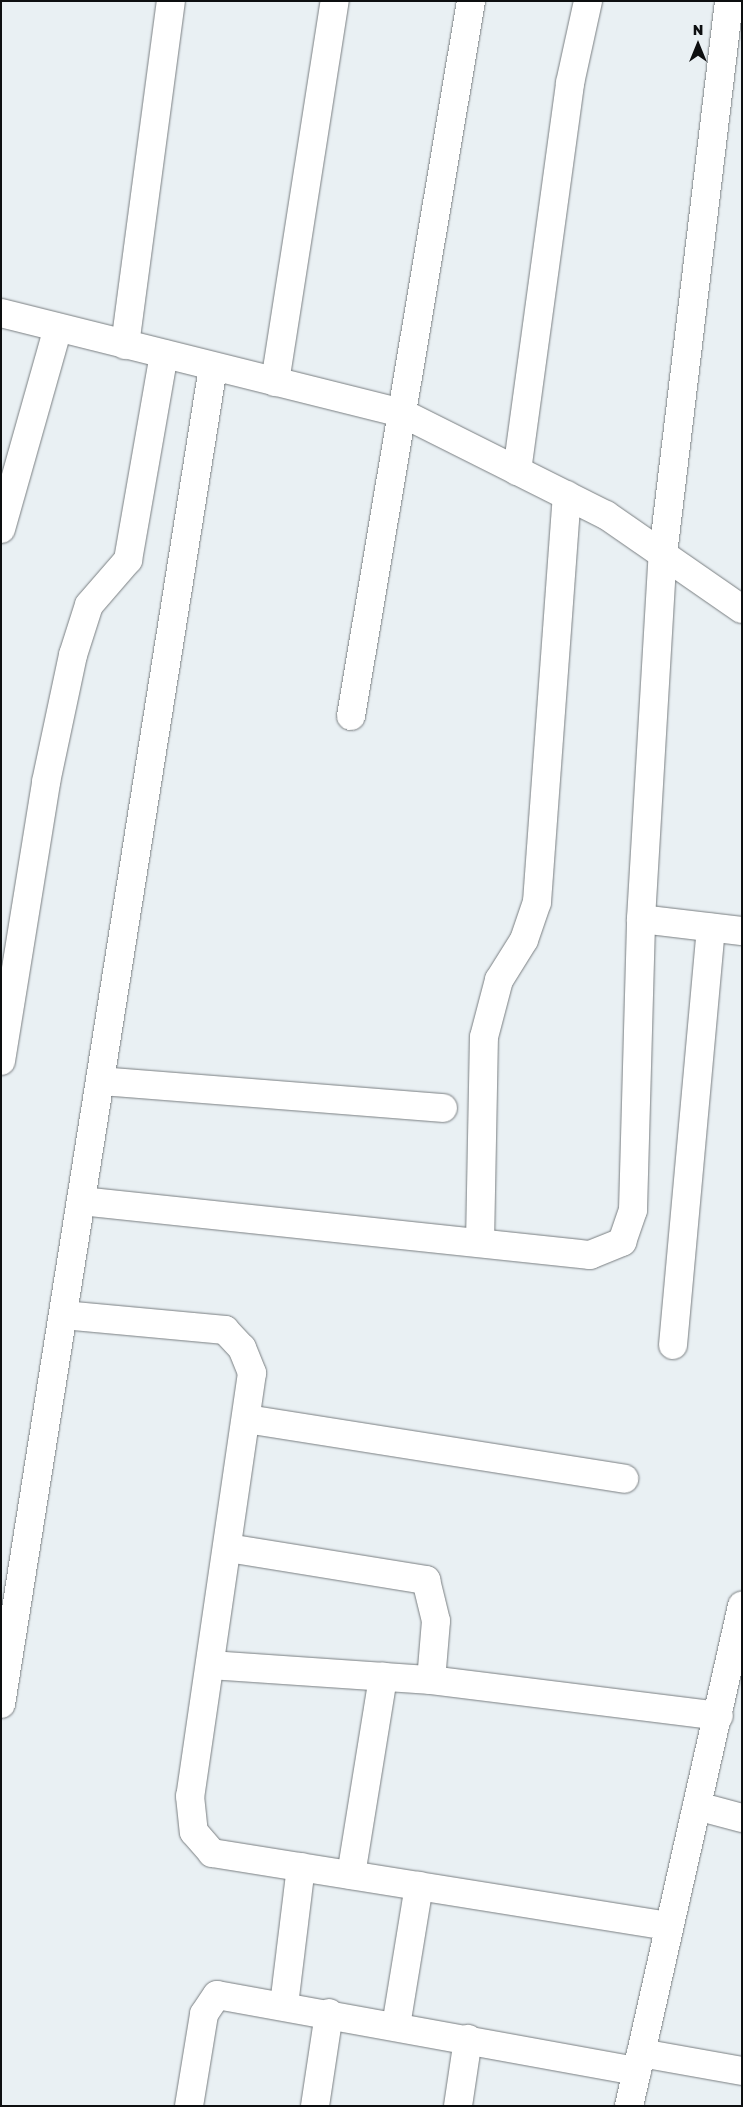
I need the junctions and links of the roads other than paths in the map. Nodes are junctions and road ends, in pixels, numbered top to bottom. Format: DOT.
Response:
graph roads {
  1 [pos="172,1"];
  2 [pos="335,1"];
  3 [pos="471,1"];
  4 [pos="588,1"];
  5 [pos="729,1"];
  6 [pos="1,313"];
  7 [pos="58,328"];
  8 [pos="125,345"];
  9 [pos="164,354"];
  10 [pos="213,367"];
  11 [pos="274,382"];
  12 [pos="402,413"];
  13 [pos="517,470"];
  14 [pos="567,496"];
  15 [pos="1,528"];
  16 [pos="663,554"];
  17 [pos="742,609"];
  18 [pos="351,716"];
  19 [pos="641,919"];
  20 [pos="711,928"];
  21 [pos="742,931"];
  22 [pos="1,1061"];
  23 [pos="100,1080"];
  24 [pos="443,1108"];
  25 [pos="81,1201"];
  26 [pos="480,1243"];
  27 [pos="63,1315"];
  28 [pos="673,1346"];
  29 [pos="247,1419"];
  30 [pos="624,1479"];
  31 [pos="228,1548"];
  32 [pos="741,1610"];
  33 [pos="210,1664"];
  34 [pos="383,1677"];
  35 [pos="431,1680"];
  36 [pos="1,1704"];
  37 [pos="719,1716"];
  38 [pos="697,1806"];
  39 [pos="742,1818"];
  40 [pos="301,1867"];
  41 [pos="350,1875"];
  42 [pos="419,1886"];
  43 [pos="670,1926"];
  44 [pos="284,2005"];
  45 [pos="329,2013"];
  46 [pos="396,2026"];
  47 [pos="468,2039"];
  48 [pos="639,2062"];
  49 [pos="742,2071"];
  50 [pos="189,2106"];
  51 [pos="315,2106"];
  52 [pos="458,2106"];
  53 [pos="629,2106"];
  1 -- 8 [label="street"];
  2 -- 11 [label="street"];
  3 -- 12 [label="street"];
  4 -- 13 [label="street"];
  5 -- 16 [label="street"];
  6 -- 7 [label="street"];
  7 -- 8 [label="street"];
  7 -- 15 [label="street"];
  8 -- 9 [label="street"];
  9 -- 10 [label="street"];
  9 -- 22 [label="street"];
  10 -- 11 [label="street"];
  10 -- 23 [label="street"];
  11 -- 12 [label="street"];
  12 -- 13 [label="street"];
  12 -- 18 [label="street"];
  13 -- 14 [label="street"];
  14 -- 16 [label="street"];
  14 -- 26 [label="street"];
  16 -- 17 [label="street"];
  16 -- 19 [label="street"];
  19 -- 20 [label="street"];
  19 -- 26 [label="street"];
  20 -- 21 [label="street"];
  20 -- 28 [label="street"];
  23 -- 24 [label="street"];
  23 -- 25 [label="street"];
  25 -- 26 [label="street"];
  25 -- 27 [label="street"];
  27 -- 29 [label="street"];
  27 -- 36 [label="street"];
  29 -- 30 [label="street"];
  29 -- 31 [label="street"];
  31 -- 33 [label="street"];
  31 -- 35 [label="street"];
  32 -- 37 [label="street"];
  33 -- 34 [label="street"];
  33 -- 40 [label="street"];
  34 -- 35 [label="street"];
  34 -- 41 [label="street"];
  35 -- 37 [label="street"];
  37 -- 38 [label="street"];
  38 -- 39 [label="street"];
  38 -- 43 [label="street"];
  40 -- 41 [label="street"];
  40 -- 44 [label="street"];
  41 -- 42 [label="street"];
  42 -- 43 [label="street"];
  42 -- 46 [label="street"];
  43 -- 48 [label="street"];
  44 -- 45 [label="street"];
  44 -- 50 [label="street"];
  45 -- 46 [label="street"];
  45 -- 51 [label="street"];
  46 -- 47 [label="street"];
  47 -- 48 [label="street"];
  47 -- 52 [label="street"];
  48 -- 49 [label="street"];
  48 -- 53 [label="street"];
}
